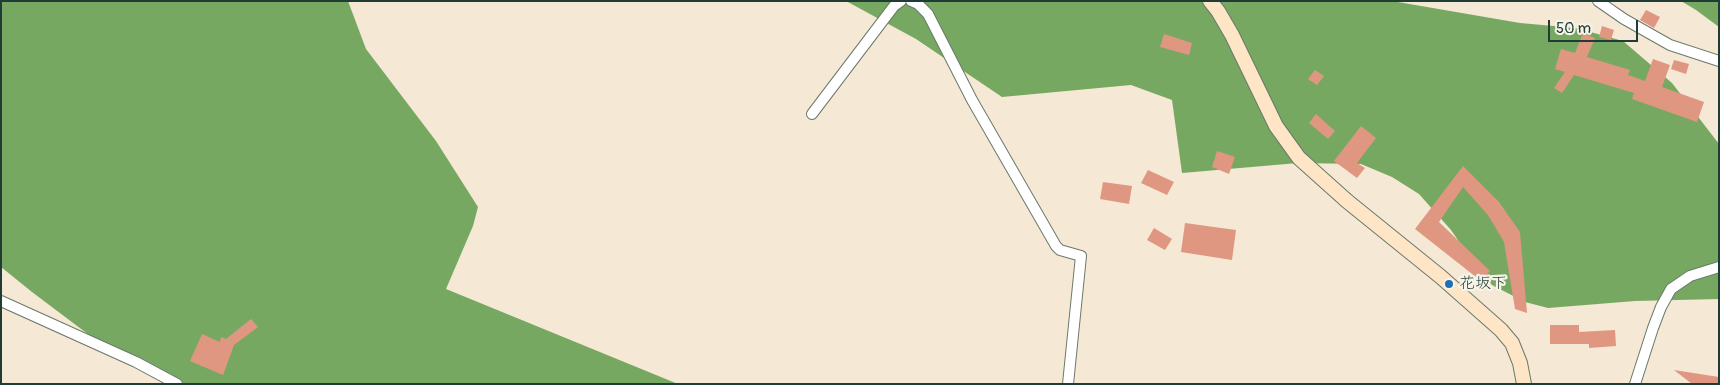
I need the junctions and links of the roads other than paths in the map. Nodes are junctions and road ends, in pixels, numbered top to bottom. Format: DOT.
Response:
graph roads {
  1 [pos="901,1"];
  2 [pos="912,1"];
  3 [pos="1210,1"];
  4 [pos="1598,1"];
  5 [pos="1719,61"];
  6 [pos="812,114"];
  7 [pos="1719,267"];
  8 [pos="1,301"];
  9 [pos="177,384"];
  10 [pos="1068,384"];
  11 [pos="1524,384"];
  12 [pos="1635,384"];
  1 -- 6 [label="street"];
  2 -- 10 [label="street"];
  3 -- 11 [label="street"];
  4 -- 5 [label="street"];
  7 -- 12 [label="street"];
  8 -- 9 [label="street"];
}
